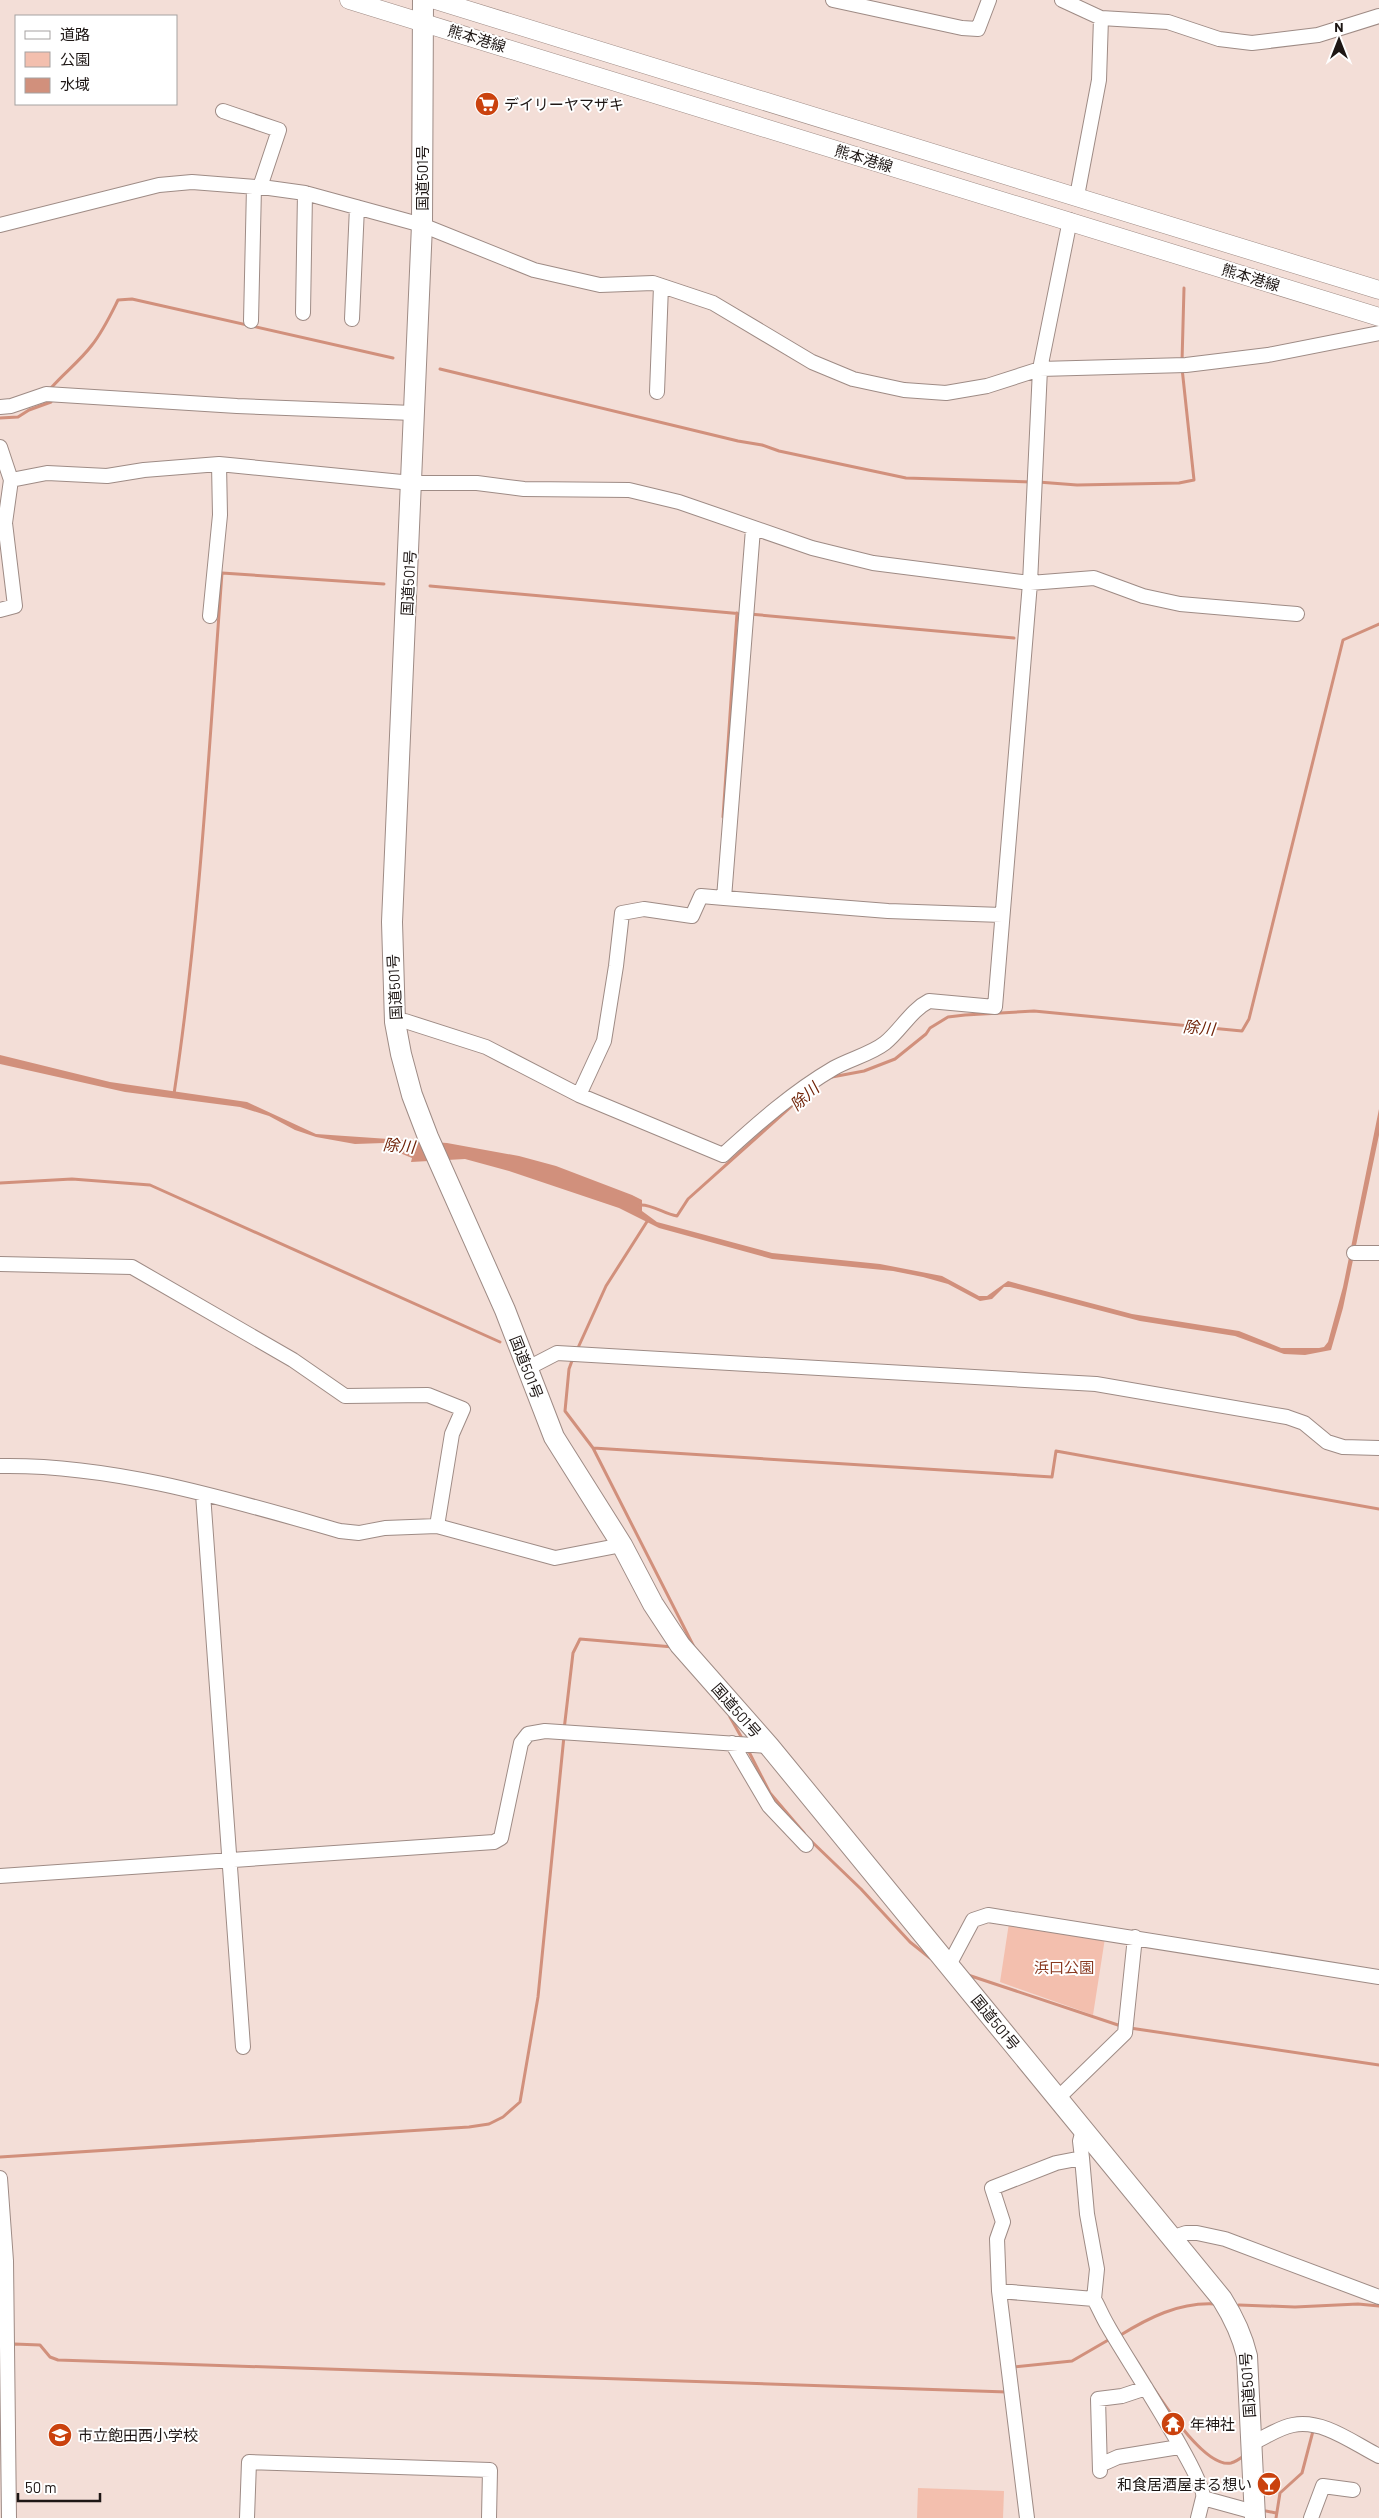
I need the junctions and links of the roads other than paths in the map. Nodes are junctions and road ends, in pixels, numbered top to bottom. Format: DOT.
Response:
graph roads {
  1 [pos="348,0"];
  2 [pos="423,0"];
  3 [pos="435,0"];
  4 [pos="834,0"];
  5 [pos="989,0"];
  6 [pos="1062,0"];
  7 [pos="1379,16"];
  8 [pos="1101,18"];
  9 [pos="422,22"];
  10 [pos="223,111"];
  11 [pos="257,187"];
  12 [pos="306,193"];
  13 [pos="1077,196"];
  14 [pos="357,206"];
  15 [pos="1070,220"];
  16 [pos="0,225"];
  17 [pos="422,225"];
  18 [pos="661,286"];
  19 [pos="1379,290"];
  20 [pos="303,313"];
  21 [pos="1379,317"];
  22 [pos="352,319"];
  23 [pos="252,321"];
  24 [pos="1379,333"];
  25 [pos="1040,369"];
  26 [pos="657,392"];
  27 [pos="0,407"];
  28 [pos="413,413"];
  29 [pos="0,447"];
  30 [pos="219,464"];
  31 [pos="11,480"];
  32 [pos="412,483"];
  33 [pos="753,529"];
  34 [pos="1030,583"];
  35 [pos="0,610"];
  36 [pos="1297,614"];
  37 [pos="210,616"];
  38 [pos="724,898"];
  39 [pos="1002,915"];
  40 [pos="395,1022"];
  41 [pos="579,1095"];
  42 [pos="1354,1253"];
  43 [pos="1379,1253"];
  44 [pos="0,1264"];
  45 [pos="528,1368"];
  46 [pos="1379,1448"];
  47 [pos="0,1466"];
  48 [pos="203,1494"];
  49 [pos="437,1526"];
  50 [pos="622,1546"];
  51 [pos="732,1743"];
  52 [pos="769,1746"];
  53 [pos="806,1845"];
  54 [pos="230,1861"];
  55 [pos="0,1876"];
  56 [pos="1135,1937"];
  57 [pos="949,1965"];
  58 [pos="1379,1978"];
  59 [pos="243,2047"];
  60 [pos="1058,2098"];
  61 [pos="1083,2130"];
  62 [pos="1082,2158"];
  63 [pos="0,2178"];
  64 [pos="1171,2238"];
  65 [pos="999,2292"];
  66 [pos="1379,2297"];
  67 [pos="1094,2299"];
  68 [pos="1146,2388"];
  69 [pos="1250,2444"];
  70 [pos="1179,2446"];
  71 [pos="1379,2456"];
  72 [pos="1353,2490"];
  73 [pos="1203,2498"];
  74 [pos="1255,2515"];
  75 [pos="8,2518"];
  76 [pos="247,2518"];
  77 [pos="489,2518"];
  78 [pos="1027,2518"];
  79 [pos="1198,2518"];
  80 [pos="1311,2518"];
  1 -- 9 [label="main road, 熊本港線"];
  2 -- 9 [label="highway, 国道501号"];
  3 -- 13 [label="main road, 熊本港線"];
  4 -- 5 [label="street"];
  6 -- 8 [label="street"];
  7 -- 8 [label="street"];
  8 -- 13 [label="street"];
  9 -- 15 [label="main road, 熊本港線"];
  9 -- 17 [label="highway, 国道501号"];
  10 -- 11 [label="street"];
  11 -- 12 [label="street"];
  11 -- 16 [label="street"];
  11 -- 23 [label="street"];
  12 -- 14 [label="street"];
  12 -- 20 [label="street"];
  13 -- 19 [label="main road, 熊本港線"];
  14 -- 17 [label="street"];
  14 -- 22 [label="street"];
  15 -- 21 [label="main road, 熊本港線"];
  15 -- 25 [label="street"];
  17 -- 18 [label="street"];
  17 -- 28 [label="highway, 国道501号"];
  18 -- 25 [label="street"];
  18 -- 26 [label="street"];
  24 -- 25 [label="street"];
  25 -- 34 [label="street"];
  27 -- 28 [label="street"];
  28 -- 32 [label="highway, 国道501号"];
  29 -- 31 [label="street"];
  30 -- 31 [label="street"];
  30 -- 32 [label="street"];
  30 -- 37 [label="street"];
  31 -- 35 [label="street"];
  32 -- 33 [label="street"];
  32 -- 40 [label="highway, 国道501号"];
  33 -- 34 [label="street"];
  33 -- 38 [label="street"];
  34 -- 36 [label="street"];
  34 -- 39 [label="street"];
  38 -- 39 [label="street"];
  38 -- 41 [label="street"];
  39 -- 41 [label="street"];
  40 -- 41 [label="street"];
  40 -- 45 [label="highway, 国道501号"];
  42 -- 43 [label="street"];
  44 -- 49 [label="street"];
  45 -- 46 [label="street"];
  45 -- 50 [label="highway, 国道501号"];
  47 -- 48 [label="street"];
  48 -- 49 [label="street"];
  48 -- 54 [label="street"];
  49 -- 50 [label="street"];
  50 -- 52 [label="highway, 国道501号"];
  51 -- 52 [label="street"];
  51 -- 53 [label="street"];
  51 -- 54 [label="street"];
  52 -- 57 [label="highway, 国道501号"];
  54 -- 55 [label="street"];
  54 -- 59 [label="street"];
  56 -- 57 [label="street"];
  56 -- 58 [label="street"];
  56 -- 60 [label="street"];
  57 -- 60 [label="highway, 国道501号"];
  60 -- 61 [label="highway, 国道501号"];
  61 -- 62 [label="street"];
  61 -- 64 [label="highway, 国道501号"];
  62 -- 65 [label="street"];
  62 -- 67 [label="street"];
  63 -- 75 [label="street"];
  64 -- 66 [label="street"];
  64 -- 69 [label="highway, 国道501号"];
  65 -- 67 [label="street"];
  65 -- 78 [label="street"];
  67 -- 68 [label="street"];
  68 -- 70 [label="street"];
  68 -- 70 [label="street"];
  69 -- 71 [label="street"];
  69 -- 74 [label="highway, 国道501号"];
  70 -- 73 [label="street"];
  72 -- 80 [label="street"];
  73 -- 74 [label="street"];
  73 -- 79 [label="street"];
  76 -- 77 [label="street"];
}
